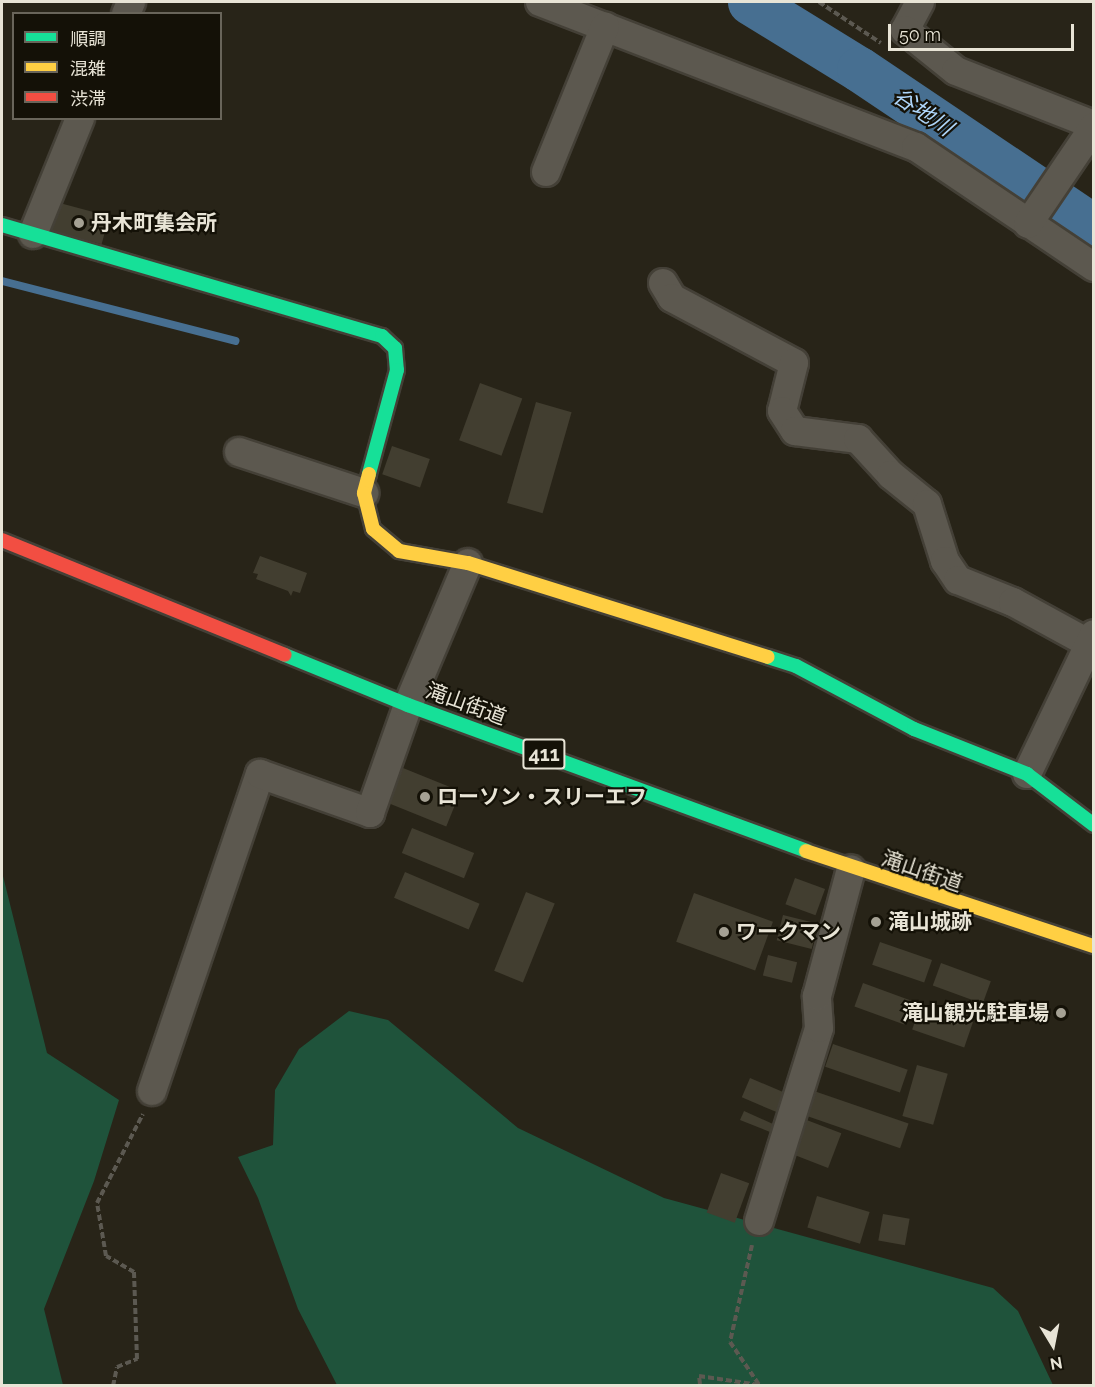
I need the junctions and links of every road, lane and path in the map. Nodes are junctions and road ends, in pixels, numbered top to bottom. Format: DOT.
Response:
graph roads {
  1 [pos="540,2"];
  2 [pos="920,2"];
  3 [pos="605,27"];
  4 [pos="79,120"];
  5 [pos="1094,126"];
  6 [pos="546,172"];
  7 [pos="1031,219"];
  8 [pos="2,225"];
  9 [pos="33,234"];
  10 [pos="1094,267"];
  11 [pos="663,283"];
  12 [pos="239,452"];
  13 [pos="364,494"];
  14 [pos="2,540"];
  15 [pos="468,563"];
  16 [pos="1091,638"];
  17 [pos="408,705"];
  18 [pos="1027,774"];
  19 [pos="1094,825"];
  20 [pos="851,869"];
  21 [pos="1094,946"];
  22 [pos="152,1091"];
  23 [pos="759,1221"];
  24 [pos="700,1384"];
  25 [pos="760,1385"];
  26 [pos="113,1386"];
  1 -- 3 [label="street"];
  2 -- 5 [label="street"];
  3 -- 6 [label="street"];
  3 -- 7 [label="street"];
  4 -- 9 [label="street"];
  5 -- 7 [label="street"];
  7 -- 10 [label="street"];
  8 -- 9 [label="main road"];
  9 -- 13 [label="main road"];
  11 -- 16 [label="street"];
  12 -- 13 [label="street"];
  13 -- 15 [label="main road"];
  14 -- 17 [label="main road, 滝山街道 / 411"];
  15 -- 17 [label="street"];
  15 -- 18 [label="main road"];
  16 -- 18 [label="street"];
  17 -- 20 [label="main road, 滝山街道 / 411"];
  17 -- 22 [label="street"];
  18 -- 19 [label="main road"];
  20 -- 21 [label="main road, 滝山街道 / 411"];
  20 -- 23 [label="street"];
  22 -- 26 [label="path"];
  23 -- 25 [label="path"];
  24 -- 25 [label="path"];
}
